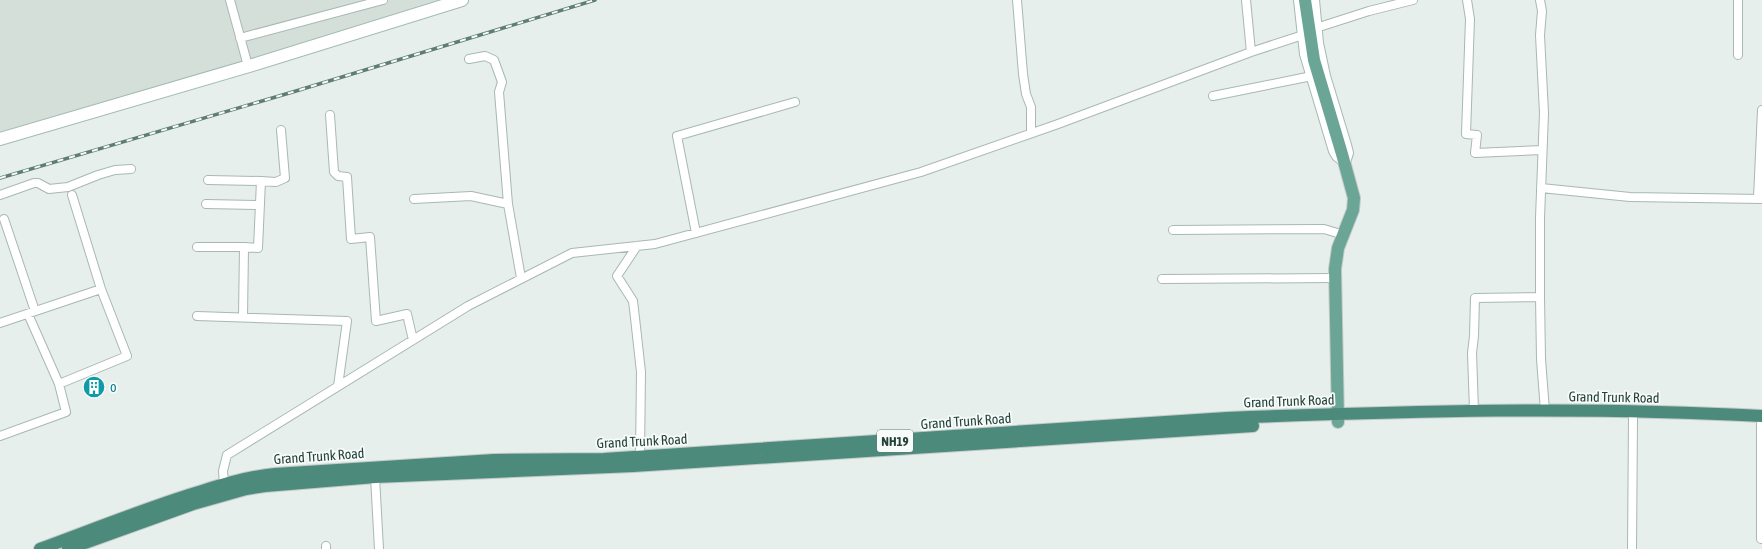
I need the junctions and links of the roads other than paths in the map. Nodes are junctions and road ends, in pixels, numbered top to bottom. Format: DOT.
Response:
graph roads {
  1 [pos="230,0"];
  2 [pos="383,0"];
  3 [pos="462,0"];
  4 [pos="1017,0"];
  5 [pos="1246,0"];
  6 [pos="1413,0"];
  7 [pos="1467,0"];
  8 [pos="1540,0"];
  9 [pos="1738,0"];
  10 [pos="1306,2"];
  11 [pos="1316,28"];
  12 [pos="1303,35"];
  13 [pos="240,38"];
  14 [pos="1251,52"];
  15 [pos="1738,55"];
  16 [pos="469,59"];
  17 [pos="248,66"];
  18 [pos="1312,76"];
  19 [pos="1213,96"];
  20 [pos="795,102"];
  21 [pos="1762,110"];
  22 [pos="330,115"];
  23 [pos="281,130"];
  24 [pos="1031,133"];
  25 [pos="0,139"];
  26 [pos="1542,150"];
  27 [pos="1345,162"];
  28 [pos="131,168"];
  29 [pos="208,180"];
  30 [pos="261,181"];
  31 [pos="1541,188"];
  32 [pos="0,195"];
  33 [pos="72,195"];
  34 [pos="1760,198"];
  35 [pos="414,199"];
  36 [pos="206,204"];
  37 [pos="508,204"];
  38 [pos="259,205"];
  39 [pos="4,219"];
  40 [pos="1173,230"];
  41 [pos="696,232"];
  42 [pos="1344,235"];
  43 [pos="636,246"];
  44 [pos="196,247"];
  45 [pos="244,247"];
  46 [pos="521,278"];
  47 [pos="1335,278"];
  48 [pos="1162,279"];
  49 [pos="101,289"];
  50 [pos="1540,297"];
  51 [pos="32,313"];
  52 [pos="197,316"];
  53 [pos="243,316"];
  54 [pos="0,323"];
  55 [pos="413,340"];
  56 [pos="59,384"];
  57 [pos="338,386"];
  58 [pos="1474,410"];
  59 [pos="1544,410"];
  60 [pos="1338,418"];
  61 [pos="1633,418"];
  62 [pos="1762,421"];
  63 [pos="0,436"];
  64 [pos="640,456"];
  65 [pos="375,477"];
  66 [pos="224,484"];
  67 [pos="1761,539"];
  68 [pos="40,549"];
  69 [pos="68,549"];
  70 [pos="379,549"];
  71 [pos="1632,549"];
  1 -- 13 [label="street"];
  2 -- 13 [label="street"];
  3 -- 17 [label="main road"];
  4 -- 24 [label="street"];
  5 -- 14 [label="street"];
  6 -- 11 [label="street"];
  7 -- 26 [label="street"];
  8 -- 26 [label="street"];
  9 -- 15 [label="street"];
  10 -- 11 [label="street"];
  10 -- 12 [label="street"];
  10 -- 27 [label="main road"];
  11 -- 27 [label="street"];
  12 -- 14 [label="street"];
  12 -- 18 [label="street"];
  13 -- 17 [label="street"];
  14 -- 24 [label="street"];
  16 -- 37 [label="street"];
  17 -- 25 [label="main road"];
  18 -- 19 [label="street"];
  18 -- 27 [label="street"];
  20 -- 41 [label="street"];
  21 -- 34 [label="street"];
  22 -- 55 [label="street"];
  23 -- 30 [label="street"];
  24 -- 41 [label="street"];
  26 -- 31 [label="street"];
  27 -- 42 [label="main road"];
  28 -- 32 [label="street"];
  29 -- 30 [label="street"];
  30 -- 38 [label="street"];
  31 -- 34 [label="street"];
  31 -- 50 [label="street"];
  33 -- 49 [label="street"];
  35 -- 37 [label="street"];
  36 -- 38 [label="street"];
  37 -- 46 [label="street"];
  38 -- 45 [label="street"];
  39 -- 51 [label="street"];
  40 -- 42 [label="street"];
  41 -- 43 [label="street"];
  42 -- 47 [label="main road"];
  43 -- 46 [label="street"];
  43 -- 64 [label="street"];
  44 -- 45 [label="street"];
  45 -- 53 [label="street"];
  46 -- 55 [label="street"];
  47 -- 48 [label="street"];
  47 -- 60 [label="main road"];
  49 -- 51 [label="street"];
  49 -- 56 [label="street"];
  50 -- 58 [label="street"];
  50 -- 59 [label="street"];
  51 -- 54 [label="street"];
  51 -- 56 [label="street"];
  52 -- 53 [label="street"];
  53 -- 57 [label="street"];
  55 -- 57 [label="street"];
  56 -- 63 [label="street"];
  57 -- 66 [label="street"];
  58 -- 59 [label="highway, Grand Trunk Road / NH19"];
  58 -- 60 [label="highway, Grand Trunk Road / NH19"];
  59 -- 62 [label="highway, Grand Trunk Road / NH19"];
  60 -- 61 [label="highway, Grand Trunk Road / NH19"];
  60 -- 64 [label="highway, Grand Trunk Road / NH19"];
  60 -- 65 [label="highway, Grand Trunk Road / NH19"];
  61 -- 62 [label="highway, Grand Trunk Road / NH19"];
  61 -- 71 [label="street"];
  62 -- 67 [label="street"];
  64 -- 66 [label="highway, Grand Trunk Road / NH19"];
  65 -- 69 [label="highway, Grand Trunk Road / NH19"];
  65 -- 70 [label="street"];
  66 -- 68 [label="highway, Grand Trunk Road / NH19"];
}
